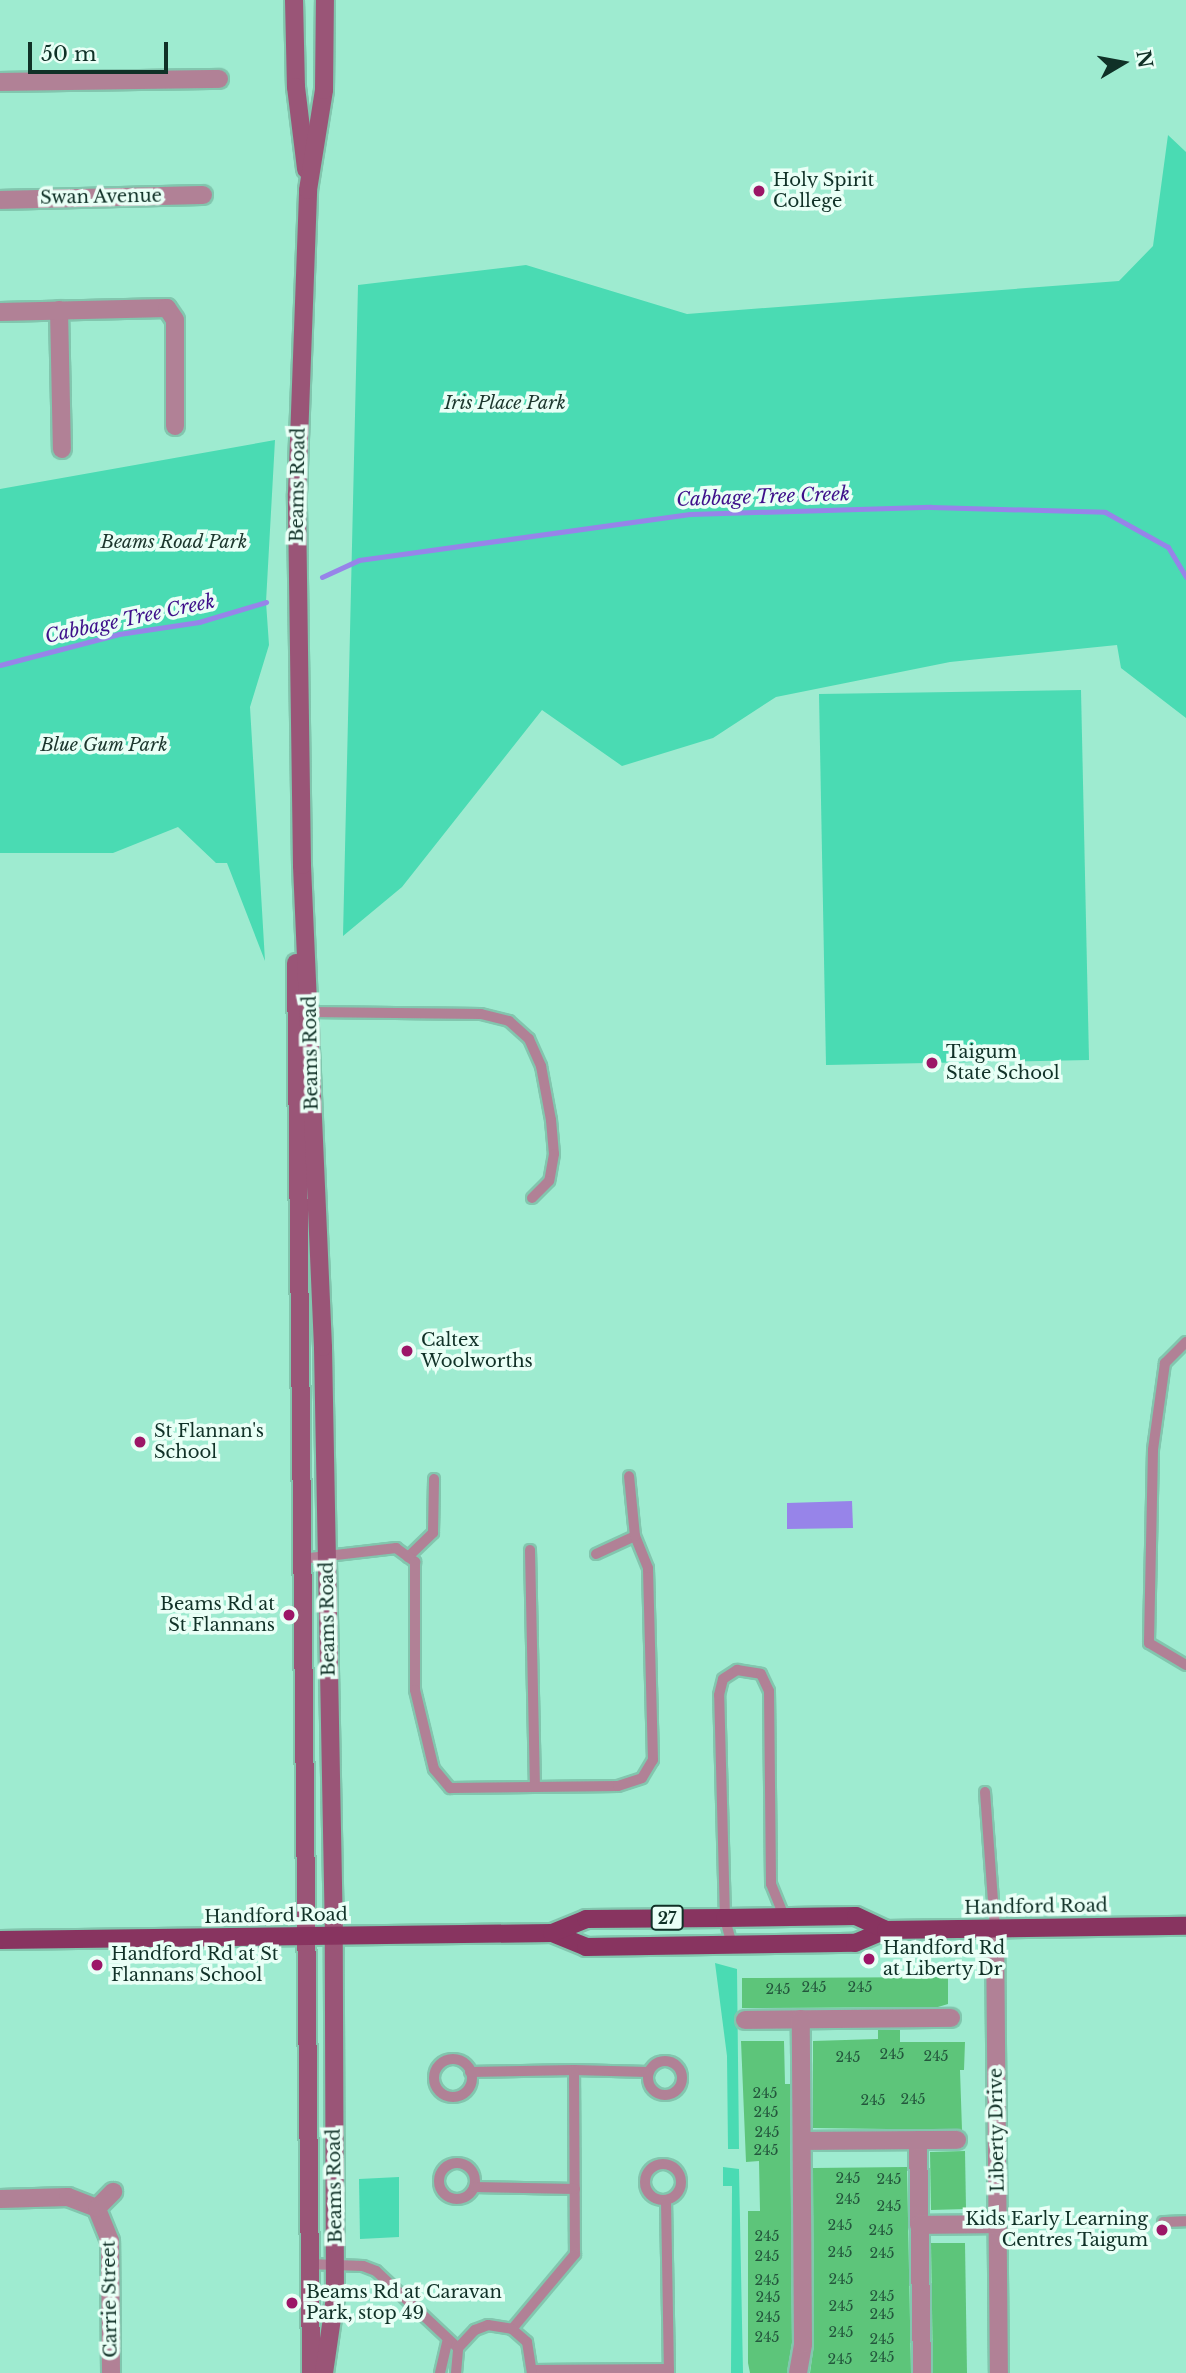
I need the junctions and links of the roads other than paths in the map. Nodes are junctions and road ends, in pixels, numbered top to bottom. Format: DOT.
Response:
graph roads {
  1 [pos="294,0"];
  2 [pos="325,0"];
  3 [pos="219,79"];
  4 [pos="0,82"];
  5 [pos="308,190"];
  6 [pos="203,195"];
  7 [pos="0,200"];
  8 [pos="59,310"];
  9 [pos="0,312"];
  10 [pos="175,426"];
  11 [pos="62,449"];
  12 [pos="302,865"];
  13 [pos="310,1012"];
  14 [pos="532,1198"];
  15 [pos="1186,1342"];
  16 [pos="629,1476"];
  17 [pos="434,1479"];
  18 [pos="635,1536"];
  19 [pos="530,1550"];
  20 [pos="596,1553"];
  21 [pos="328,1555"];
  22 [pos="408,1557"];
  23 [pos="301,1559"];
  24 [pos="1186,1665"];
  25 [pos="535,1787"];
  26 [pos="985,1792"];
  27 [pos="784,1917"];
  28 [pos="725,1918"];
  29 [pos="1186,1926"];
  30 [pos="995,1928"];
  31 [pos="886,1930"];
  32 [pos="552,1933"];
  33 [pos="305,1937"];
  34 [pos="334,1937"];
  35 [pos="0,1940"];
  36 [pos="732,1945"];
  37 [pos="951,2018"];
  38 [pos="801,2019"];
  39 [pos="746,2020"];
  40 [pos="574,2070"];
  41 [pos="648,2071"];
  42 [pos="470,2072"];
  43 [pos="918,2140"];
  44 [pos="957,2140"];
  45 [pos="803,2141"];
  46 [pos="474,2187"];
  47 [pos="575,2189"];
  48 [pos="113,2192"];
  49 [pos="0,2199"];
  50 [pos="666,2201"];
  51 [pos="97,2208"];
  52 [pos="1186,2221"];
  53 [pos="1163,2222"];
  54 [pos="998,2224"];
  55 [pos="919,2225"];
  56 [pos="308,2264"];
  57 [pos="335,2264"];
  58 [pos="512,2329"];
  59 [pos="447,2342"];
  60 [pos="458,2348"];
  61 [pos="669,2371"];
  62 [pos="533,2372"];
  63 [pos="111,2373"];
  64 [pos="312,2373"];
  65 [pos="324,2373"];
  66 [pos="440,2373"];
  67 [pos="456,2373"];
  68 [pos="798,2373"];
  69 [pos="922,2373"];
  70 [pos="999,2373"];
  1 -- 5 [label="main road, Beams Road"];
  2 -- 5 [label="main road, Beams Road"];
  3 -- 4 [label="street"];
  5 -- 12 [label="main road, Beams Road"];
  6 -- 7 [label="street, Swan Avenue"];
  8 -- 9 [label="street"];
  8 -- 10 [label="street"];
  8 -- 11 [label="street"];
  12 -- 13 [label="main road, Beams Road"];
  12 -- 23 [label="main road, Beams Road"];
  13 -- 14 [label="lane"];
  13 -- 21 [label="main road, Beams Road"];
  15 -- 24 [label="lane"];
  16 -- 18 [label="lane"];
  17 -- 22 [label="lane"];
  18 -- 20 [label="lane"];
  18 -- 25 [label="lane"];
  19 -- 25 [label="lane"];
  21 -- 22 [label="lane"];
  21 -- 23 [label="lane"];
  21 -- 34 [label="main road, Beams Road"];
  22 -- 25 [label="lane"];
  23 -- 33 [label="main road, Beams Road"];
  26 -- 30 [label="lane"];
  27 -- 28 [label="main road, Handford Road / 27"];
  27 -- 28 [label="lane"];
  27 -- 31 [label="main road, Handford Road / 27"];
  28 -- 32 [label="main road, Handford Road / 27"];
  28 -- 36 [label="lane"];
  29 -- 30 [label="main road, Handford Road / 27"];
  30 -- 31 [label="main road, Handford Road / 27"];
  30 -- 54 [label="street, Liberty Drive"];
  31 -- 36 [label="main road, Handford Road / 27"];
  32 -- 34 [label="main road, Handford Road / 27"];
  32 -- 36 [label="main road, Handford Road / 27"];
  33 -- 34 [label="main road, Handford Road / 27"];
  33 -- 35 [label="main road, Handford Road / 27"];
  33 -- 56 [label="main road, Beams Road"];
  34 -- 57 [label="main road, Beams Road"];
  37 -- 38 [label="street"];
  38 -- 39 [label="street"];
  38 -- 45 [label="street"];
  40 -- 41 [label="lane"];
  40 -- 42 [label="lane"];
  40 -- 47 [label="lane"];
  43 -- 44 [label="street"];
  43 -- 45 [label="street"];
  43 -- 55 [label="street"];
  45 -- 68 [label="street"];
  46 -- 47 [label="lane"];
  47 -- 58 [label="lane"];
  48 -- 51 [label="street"];
  49 -- 51 [label="street"];
  50 -- 61 [label="lane"];
  51 -- 63 [label="street, Carrie Street"];
  52 -- 53 [label="lane"];
  54 -- 55 [label="street"];
  54 -- 70 [label="street, Liberty Drive"];
  55 -- 69 [label="street"];
  56 -- 57 [label="lane"];
  56 -- 64 [label="main road, Beams Road"];
  57 -- 59 [label="lane"];
  57 -- 65 [label="main road, Beams Road"];
  58 -- 60 [label="lane"];
  58 -- 62 [label="lane"];
  59 -- 60 [label="lane"];
  59 -- 66 [label="lane"];
  60 -- 67 [label="lane"];
  61 -- 62 [label="lane"];
}
